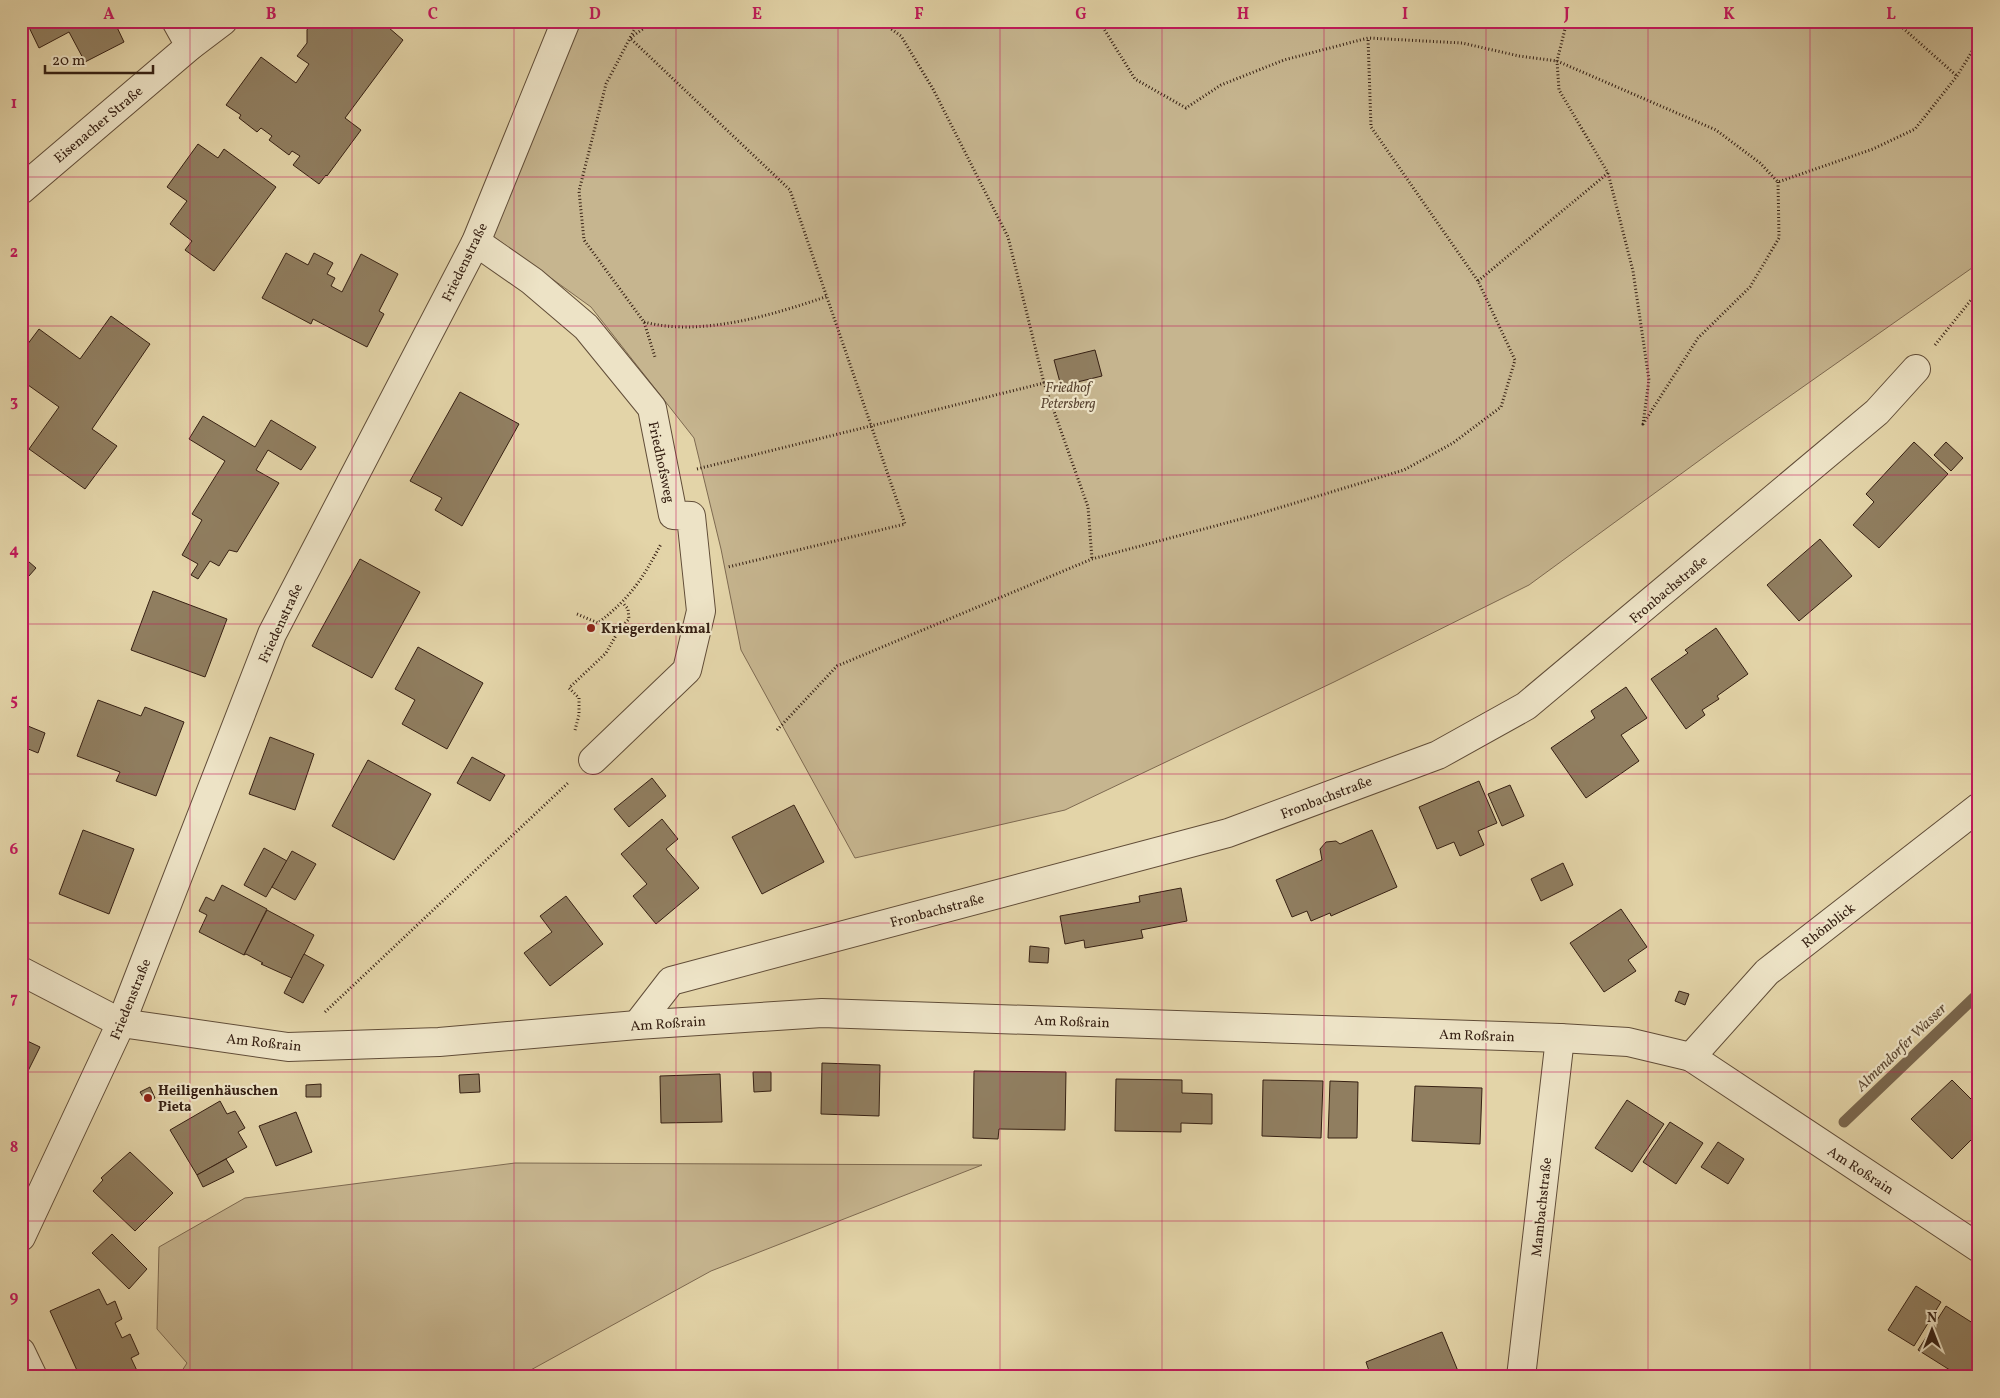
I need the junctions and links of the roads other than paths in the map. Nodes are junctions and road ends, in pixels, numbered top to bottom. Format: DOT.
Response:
graph roads {
  1 [pos="176,21"];
  2 [pos="223,21"];
  3 [pos="566,21"];
  4 [pos="190,46"];
  5 [pos="21,190"];
  6 [pos="476,242"];
  7 [pos="1916,369"];
  8 [pos="593,760"];
  9 [pos="1979,807"];
  10 [pos="21,971"];
  11 [pos="121,1023"];
  12 [pos="637,1025"];
  13 [pos="1560,1038"];
  14 [pos="1691,1057"];
  15 [pos="21,1237"];
  16 [pos="1975,1240"];
  17 [pos="21,1352"];
  18 [pos="33,1377"];
  19 [pos="1521,1377"];
  1 -- 4 [label="street"];
  2 -- 4 [label="street, Eisenacher Straße"];
  3 -- 6 [label="street, Friedenstraße"];
  4 -- 5 [label="street, Eisenacher Straße"];
  6 -- 8 [label="street, Friedhofsweg"];
  6 -- 11 [label="street, Friedenstraße"];
  7 -- 12 [label="street, Fronbachstraße"];
  9 -- 14 [label="street, Rhönblick"];
  10 -- 11 [label="street, Am Roßrain"];
  11 -- 12 [label="street, Am Roßrain"];
  11 -- 15 [label="street, Friedenstraße"];
  12 -- 13 [label="street, Am Roßrain"];
  13 -- 14 [label="street, Am Roßrain"];
  13 -- 19 [label="street, Mambachstraße"];
  14 -- 16 [label="street, Am Roßrain"];
  17 -- 18 [label="street"];
}
